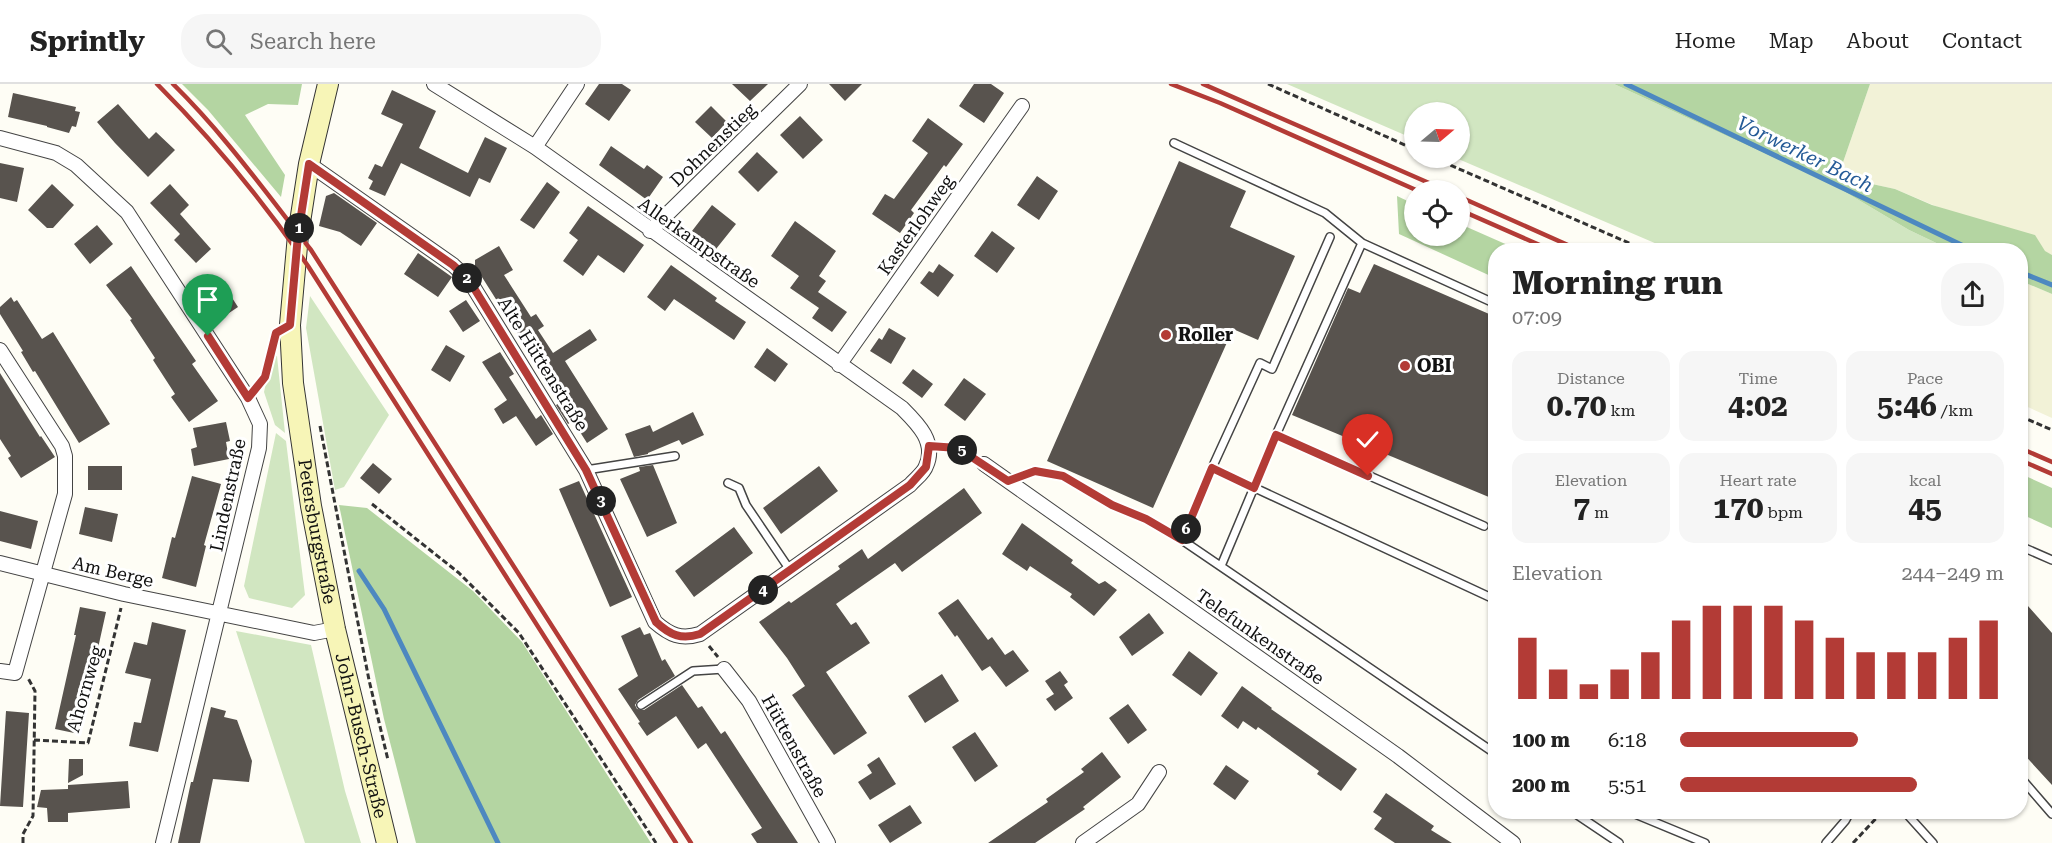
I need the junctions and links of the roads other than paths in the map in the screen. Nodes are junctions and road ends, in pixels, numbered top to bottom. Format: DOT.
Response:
graph roads {
  1 [pos="328,84"];
  2 [pos="434,84"];
  3 [pos="577,84"];
  4 [pos="800,84"];
  5 [pos="1022,106"];
  6 [pos="0,138"];
  7 [pos="1174,143"];
  8 [pos="534,147"];
  9 [pos="309,164"];
  10 [pos="650,231"];
  11 [pos="1330,237"];
  12 [pos="1362,243"];
  13 [pos="1488,300"];
  14 [pos="0,350"];
  15 [pos="839,365"];
  16 [pos="1276,435"];
  17 [pos="675,456"];
  18 [pos="984,464"];
  19 [pos="1212,468"];
  20 [pos="586,470"];
  21 [pos="728,483"];
  22 [pos="1254,488"];
  23 [pos="1484,526"];
  24 [pos="2028,550"];
  25 [pos="2052,560"];
  26 [pos="0,563"];
  27 [pos="1221,566"];
  28 [pos="790,570"];
  29 [pos="42,573"];
  30 [pos="1488,596"];
  31 [pos="219,614"];
  32 [pos="335,629"];
  33 [pos="724,669"];
  34 [pos="0,671"];
  35 [pos="641,705"];
  36 [pos="1488,749"];
  37 [pos="1159,772"];
  38 [pos="2028,786"];
  39 [pos="2052,814"];
  40 [pos="1583,819"];
  41 [pos="1647,819"];
  42 [pos="1846,819"];
  43 [pos="1911,819"];
  44 [pos="163,843"];
  45 [pos="387,843"];
  46 [pos="828,843"];
  47 [pos="1083,843"];
  48 [pos="1513,843"];
  49 [pos="1618,843"];
  50 [pos="1705,843"];
  51 [pos="1826,843"];
  52 [pos="1933,843"];
  1 -- 9 [label="main road, Petersburgstraße"];
  2 -- 8 [label="street, Allerkampstraße"];
  3 -- 8 [label="street"];
  4 -- 10 [label="street, Dohnenstieg"];
  5 -- 15 [label="street, Kasterlohweg"];
  6 -- 31 [label="street, Lindenstraße"];
  7 -- 12 [label="lane"];
  8 -- 10 [label="street, Allerkampstraße"];
  9 -- 20 [label="street, Alte Hüttenstraße"];
  9 -- 32 [label="main road, Petersburgstraße"];
  10 -- 15 [label="street, Allerkampstraße"];
  11 -- 19 [label="lane"];
  12 -- 13 [label="lane"];
  12 -- 16 [label="lane"];
  14 -- 29 [label="street"];
  15 -- 28 [label="street, Allerkampstraße"];
  16 -- 22 [label="lane"];
  16 -- 23 [label="lane"];
  17 -- 20 [label="lane"];
  18 -- 48 [label="street, Telefunkenstraße"];
  19 -- 22 [label="lane"];
  19 -- 27 [label="lane"];
  20 -- 28 [label="street, Alte Hüttenstraße"];
  21 -- 28 [label="lane"];
  22 -- 27 [label="lane"];
  22 -- 30 [label="lane"];
  24 -- 25 [label="lane"];
  26 -- 29 [label="street, Am Berge"];
  27 -- 36 [label="lane"];
  29 -- 31 [label="street, Am Berge"];
  29 -- 34 [label="street"];
  31 -- 32 [label="street, Petersburgstraße"];
  31 -- 44 [label="street"];
  32 -- 45 [label="main road, John-Busch-Straße"];
  33 -- 35 [label="lane"];
  33 -- 46 [label="street, Hüttenstraße"];
  37 -- 47 [label="street"];
  38 -- 39 [label="lane"];
  40 -- 49 [label="lane"];
  41 -- 50 [label="lane"];
  42 -- 51 [label="lane"];
  43 -- 52 [label="lane"];
}
